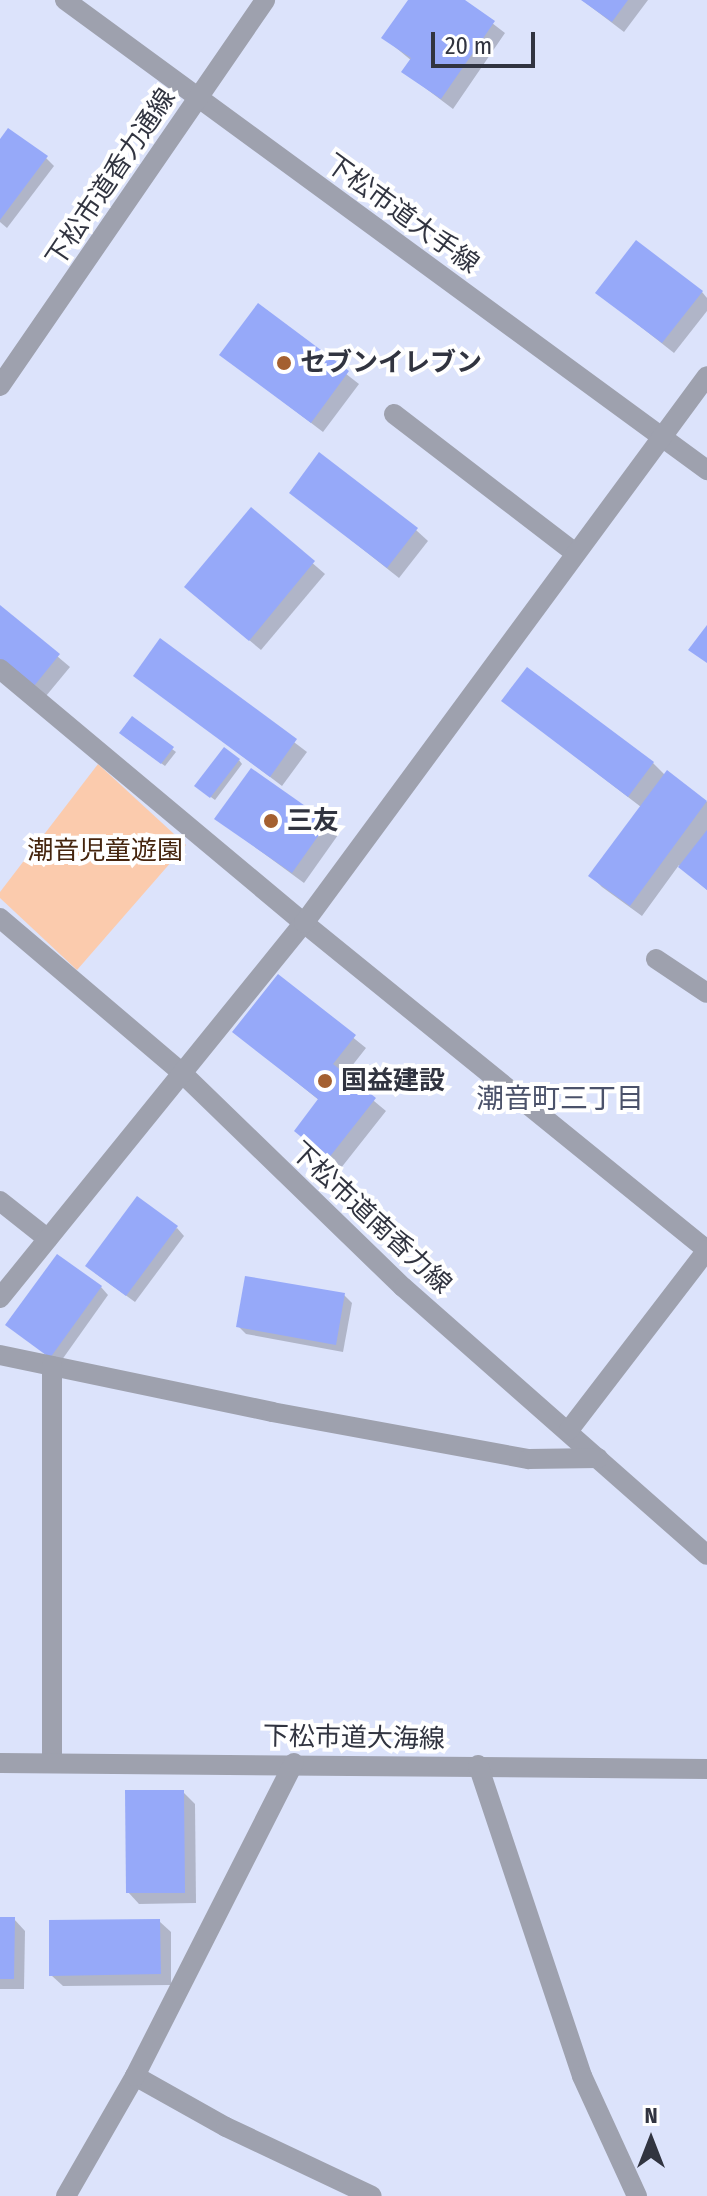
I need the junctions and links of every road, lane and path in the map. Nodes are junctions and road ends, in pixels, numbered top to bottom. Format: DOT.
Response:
graph roads {
  1 [pos="65,0"];
  2 [pos="265,0"];
  3 [pos="198,97"];
  4 [pos="707,376"];
  5 [pos="0,386"];
  6 [pos="394,414"];
  7 [pos="660,436"];
  8 [pos="707,470"];
  9 [pos="575,553"];
  10 [pos="0,669"];
  11 [pos="0,918"];
  12 [pos="304,923"];
  13 [pos="656,959"];
  14 [pos="707,993"];
  15 [pos="182,1073"];
  16 [pos="0,1201"];
  17 [pos="48,1239"];
  18 [pos="707,1250"];
  19 [pos="0,1298"];
  20 [pos="0,1355"];
  21 [pos="52,1366"];
  22 [pos="569,1430"];
  23 [pos="598,1458"];
  24 [pos="707,1555"];
  25 [pos="0,1763"];
  26 [pos="52,1763"];
  27 [pos="294,1763"];
  28 [pos="478,1765"];
  29 [pos="707,1769"];
  30 [pos="135,2076"];
  31 [pos="66,2196"];
  32 [pos="372,2196"];
  33 [pos="637,2196"];
  1 -- 3 [label="street, 下松市道大手線"];
  2 -- 3 [label="street, 下松市道香力通線"];
  3 -- 5 [label="street, 下松市道香力通線"];
  3 -- 7 [label="street, 下松市道大手線"];
  4 -- 7 [label="street"];
  6 -- 9 [label="street"];
  7 -- 8 [label="street, 下松市道大手線"];
  7 -- 9 [label="street"];
  9 -- 12 [label="street"];
  10 -- 12 [label="street"];
  11 -- 15 [label="street, 下松市道南香力線"];
  12 -- 15 [label="street"];
  12 -- 18 [label="street"];
  13 -- 14 [label="street"];
  15 -- 17 [label="street"];
  15 -- 22 [label="street, 下松市道南香力線"];
  16 -- 17 [label="street"];
  17 -- 19 [label="street"];
  18 -- 22 [label="street"];
  20 -- 21 [label="street"];
  21 -- 23 [label="street"];
  21 -- 26 [label="street"];
  22 -- 23 [label="street, 下松市道南香力線"];
  23 -- 24 [label="street, 下松市道南香力線"];
  25 -- 26 [label="street, 下松市道大海線"];
  26 -- 27 [label="street, 下松市道大海線"];
  27 -- 28 [label="street, 下松市道大海線"];
  27 -- 30 [label="street"];
  28 -- 29 [label="street, 下松市道大海線"];
  28 -- 33 [label="street"];
  30 -- 31 [label="street"];
  30 -- 32 [label="street"];
}
